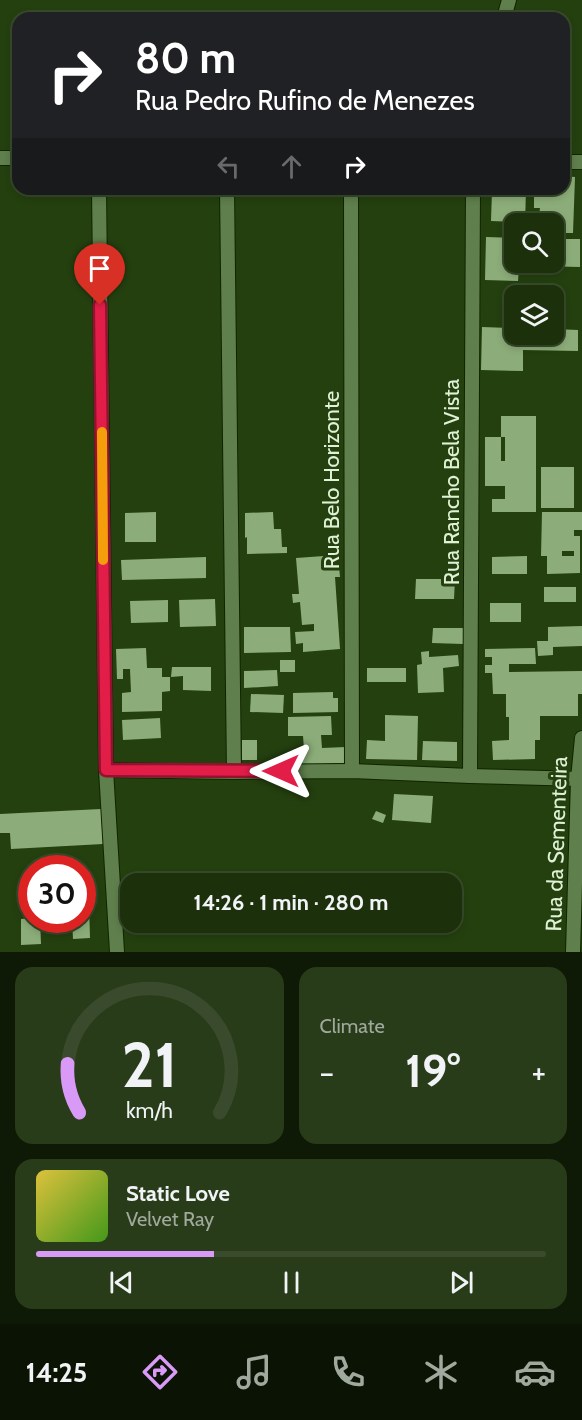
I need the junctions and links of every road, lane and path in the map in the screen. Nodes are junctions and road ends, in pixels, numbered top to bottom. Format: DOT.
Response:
graph roads {
  1 [pos="99,195"];
  2 [pos="226,195"];
  3 [pos="351,195"];
  4 [pos="473,195"];
  5 [pos="582,738"];
  6 [pos="106,770"];
  7 [pos="352,771"];
  8 [pos="234,772"];
  9 [pos="471,776"];
  10 [pos="580,779"];
  11 [pos="117,952"];
  12 [pos="573,952"];
  1 -- 6 [label="street"];
  2 -- 8 [label="street"];
  3 -- 7 [label="street, Rua Belo Horizonte"];
  4 -- 9 [label="street, Rua Rancho Bela Vista"];
  5 -- 10 [label="street, Rua da Sementeira"];
  6 -- 8 [label="street"];
  6 -- 11 [label="street"];
  7 -- 8 [label="street"];
  7 -- 9 [label="street"];
  9 -- 10 [label="street"];
  10 -- 12 [label="street, Rua da Sementeira"];
}
